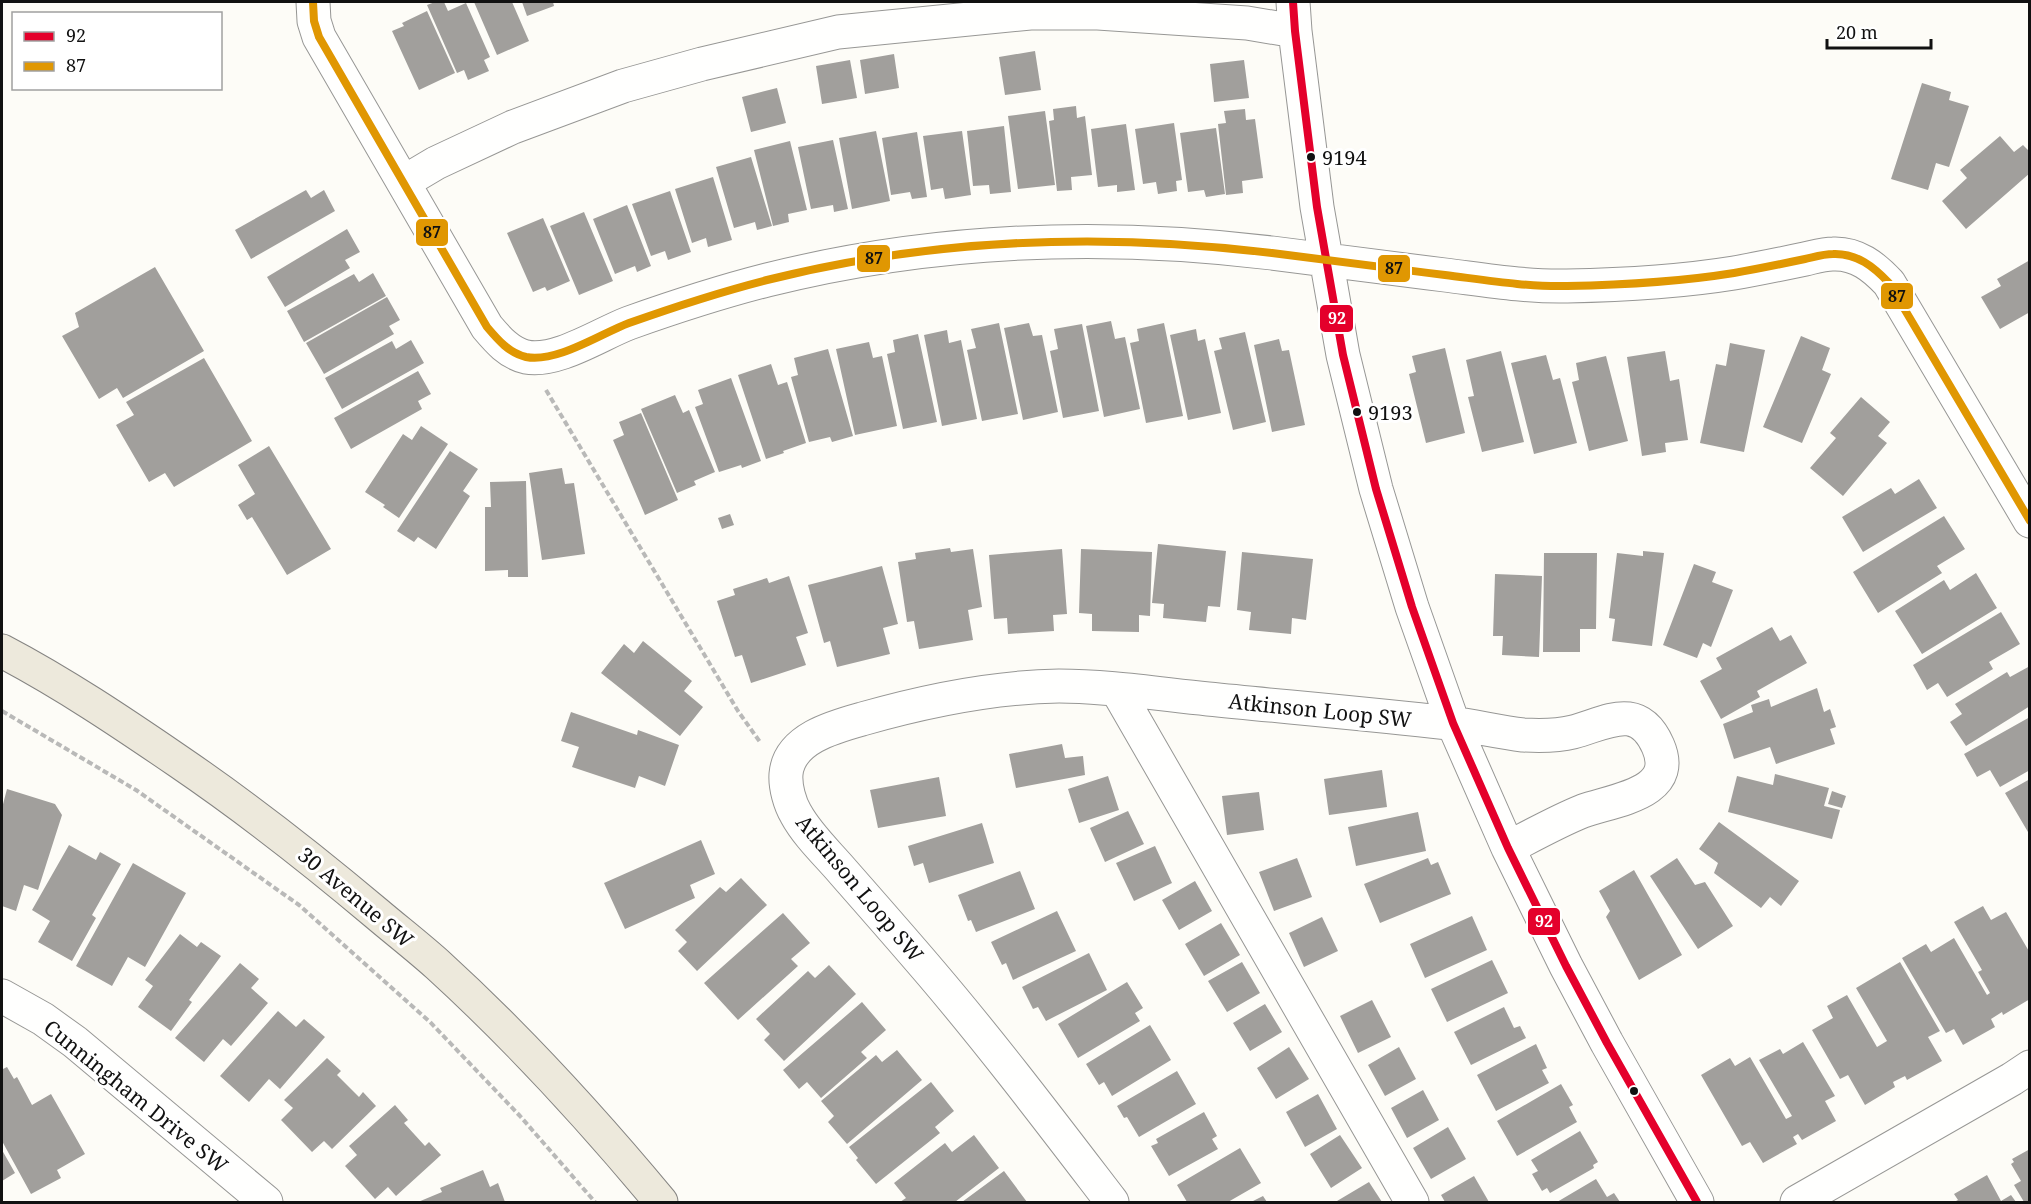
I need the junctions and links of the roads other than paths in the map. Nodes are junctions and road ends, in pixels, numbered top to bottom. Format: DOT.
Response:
graph roads {
  1 [pos="313,2"];
  2 [pos="1294,16"];
  3 [pos="404,182"];
  4 [pos="1325,260"];
  5 [pos="2030,521"];
  6 [pos="2,651"];
  7 [pos="1117,690"];
  8 [pos="1453,723"];
  9 [pos="1508,848"];
  10 [pos="2,996"];
  11 [pos="2030,1067"];
  12 [pos="266,1203"];
  13 [pos="662,1203"];
  14 [pos="1112,1203"];
  15 [pos="1412,1203"];
  16 [pos="1697,1203"];
  17 [pos="1797,1203"];
  1 -- 3 [label="street"];
  2 -- 3 [label="street"];
  2 -- 4 [label="street"];
  3 -- 4 [label="street"];
  4 -- 5 [label="street"];
  4 -- 8 [label="street"];
  6 -- 13 [label="main road, 30 Avenue SW"];
  7 -- 8 [label="street, Atkinson Loop SW"];
  7 -- 14 [label="street, Atkinson Loop SW"];
  7 -- 15 [label="street"];
  8 -- 9 [label="street"];
  8 -- 9 [label="street, Atkinson Loop SW"];
  9 -- 16 [label="street"];
  10 -- 12 [label="street, Cunningham Drive SW"];
  11 -- 17 [label="street"];
}
